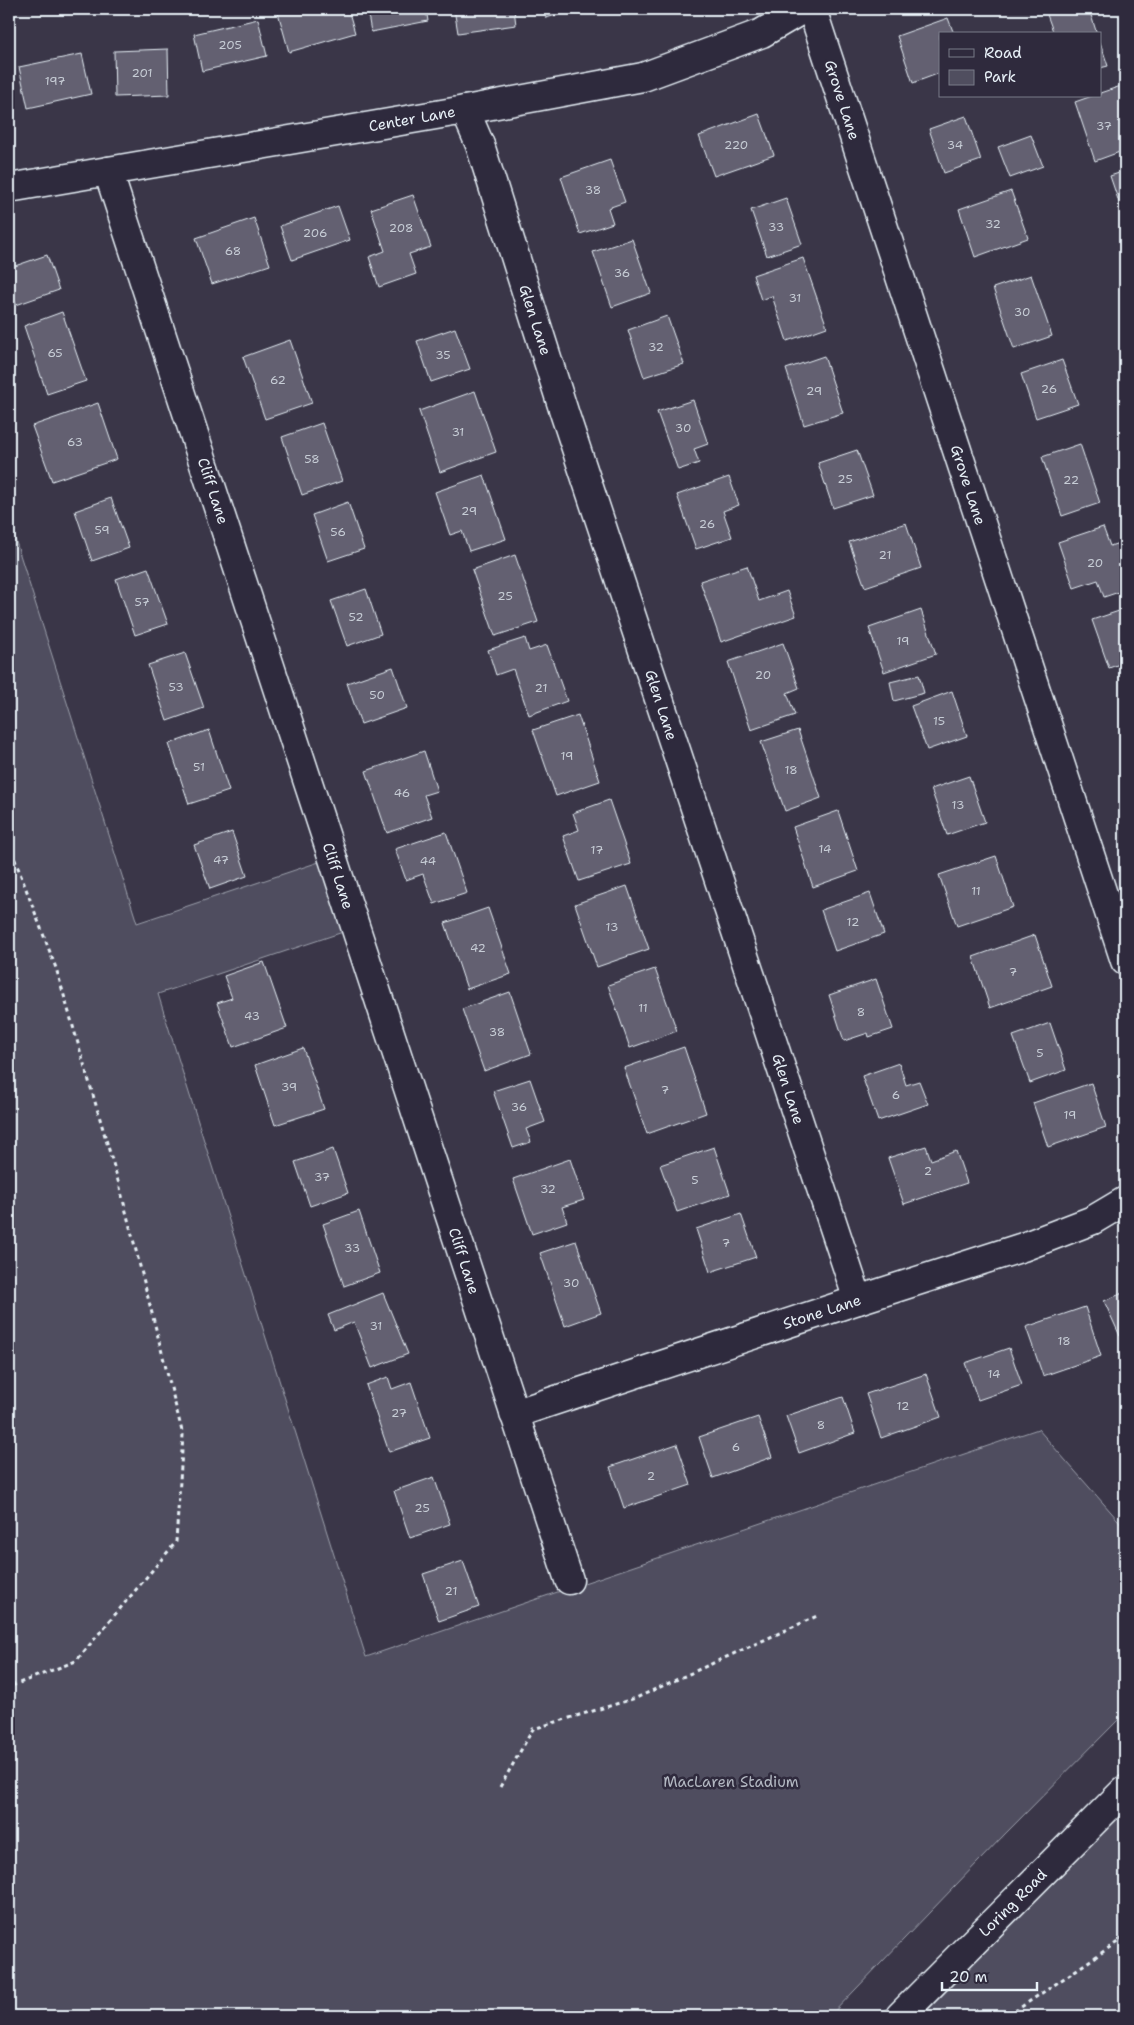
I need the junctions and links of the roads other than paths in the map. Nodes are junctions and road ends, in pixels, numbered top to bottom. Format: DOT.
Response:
graph roads {
  1 [pos="803,9"];
  2 [pos="812,9"];
  3 [pos="465,110"];
  4 [pos="108,171"];
  5 [pos="9,188"];
  6 [pos="1125,961"];
  7 [pos="1125,1201"];
  8 [pos="858,1300"];
  9 [pos="514,1414"];
  10 [pos="569,1580"];
  11 [pos="1125,1790"];
  12 [pos="900,2016"];
  1 -- 3 [label="street, Center Lane"];
  2 -- 6 [label="street, Grove Lane"];
  3 -- 4 [label="street, Center Lane"];
  3 -- 8 [label="street, Glen Lane"];
  4 -- 5 [label="street, Center Lane"];
  4 -- 9 [label="street, Cliff Lane"];
  7 -- 8 [label="street, Stone Lane"];
  8 -- 9 [label="street, Stone Lane"];
  9 -- 10 [label="street, Cliff Lane"];
  11 -- 12 [label="street, Loring Road"];
}
